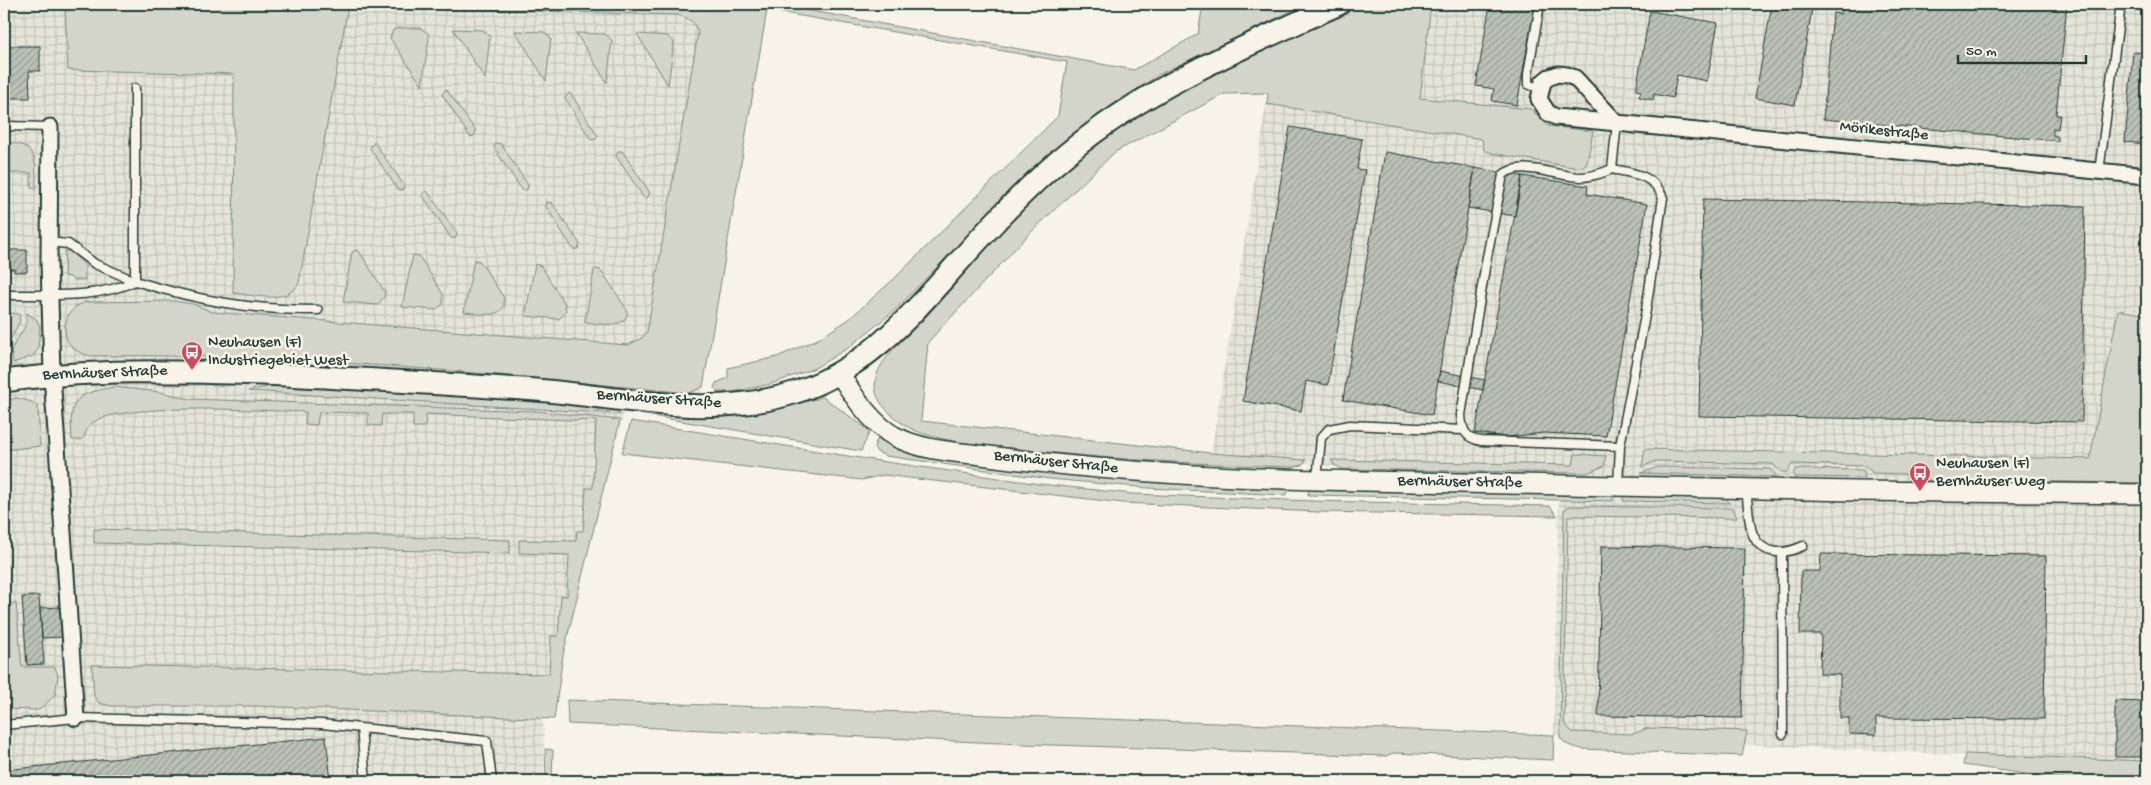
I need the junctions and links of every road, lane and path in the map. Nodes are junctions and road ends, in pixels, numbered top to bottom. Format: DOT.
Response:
graph roads {
  1 [pos="1340,4"];
  2 [pos="1540,4"];
  3 [pos="2121,4"];
  4 [pos="135,88"];
  5 [pos="1540,89"];
  6 [pos="1617,123"];
  7 [pos="4,126"];
  8 [pos="50,127"];
  9 [pos="1612,169"];
  10 [pos="2099,172"];
  11 [pos="2147,176"];
  12 [pos="49,242"];
  13 [pos="135,281"];
  14 [pos="4,295"];
  15 [pos="50,296"];
  16 [pos="318,310"];
  17 [pos="840,374"];
  18 [pos="52,375"];
  19 [pos="4,381"];
  20 [pos="1463,430"];
  21 [pos="1620,446"];
  22 [pos="1317,480"];
  23 [pos="1618,486"];
  24 [pos="1746,488"];
  25 [pos="2147,494"];
  26 [pos="1803,546"];
  27 [pos="1782,553"];
  28 [pos="76,718"];
  29 [pos="4,725"];
  30 [pos="361,728"];
  31 [pos="1783,734"];
  32 [pos="366,781"];
  33 [pos="492,781"];
  1 -- 17 [label="main road"];
  2 -- 5 [label="lane"];
  3 -- 10 [label="lane"];
  4 -- 13 [label="lane"];
  5 -- 6 [label="street, Mörikestraße"];
  5 -- 6 [label="street"];
  6 -- 9 [label="lane"];
  6 -- 10 [label="street, Mörikestraße"];
  7 -- 8 [label="lane"];
  8 -- 12 [label="street"];
  9 -- 20 [label="lane"];
  9 -- 21 [label="lane"];
  10 -- 11 [label="street, Mörikestraße"];
  12 -- 13 [label="lane"];
  12 -- 15 [label="street"];
  13 -- 15 [label="lane"];
  13 -- 16 [label="lane"];
  14 -- 15 [label="lane"];
  15 -- 18 [label="street"];
  17 -- 18 [label="main road, Bernhäuser Straße"];
  17 -- 22 [label="street, Bernhäuser Straße"];
  18 -- 19 [label="main road, Bernhäuser Straße"];
  18 -- 28 [label="street"];
  20 -- 21 [label="lane"];
  20 -- 22 [label="lane"];
  21 -- 23 [label="lane"];
  22 -- 23 [label="street, Bernhäuser Straße"];
  23 -- 24 [label="street, Bernhäuser Straße"];
  24 -- 25 [label="street, Bernhäuser Straße"];
  24 -- 27 [label="lane"];
  26 -- 27 [label="lane"];
  27 -- 31 [label="lane"];
  28 -- 29 [label="lane"];
  28 -- 30 [label="lane"];
  30 -- 32 [label="lane"];
  30 -- 33 [label="lane"];
}
